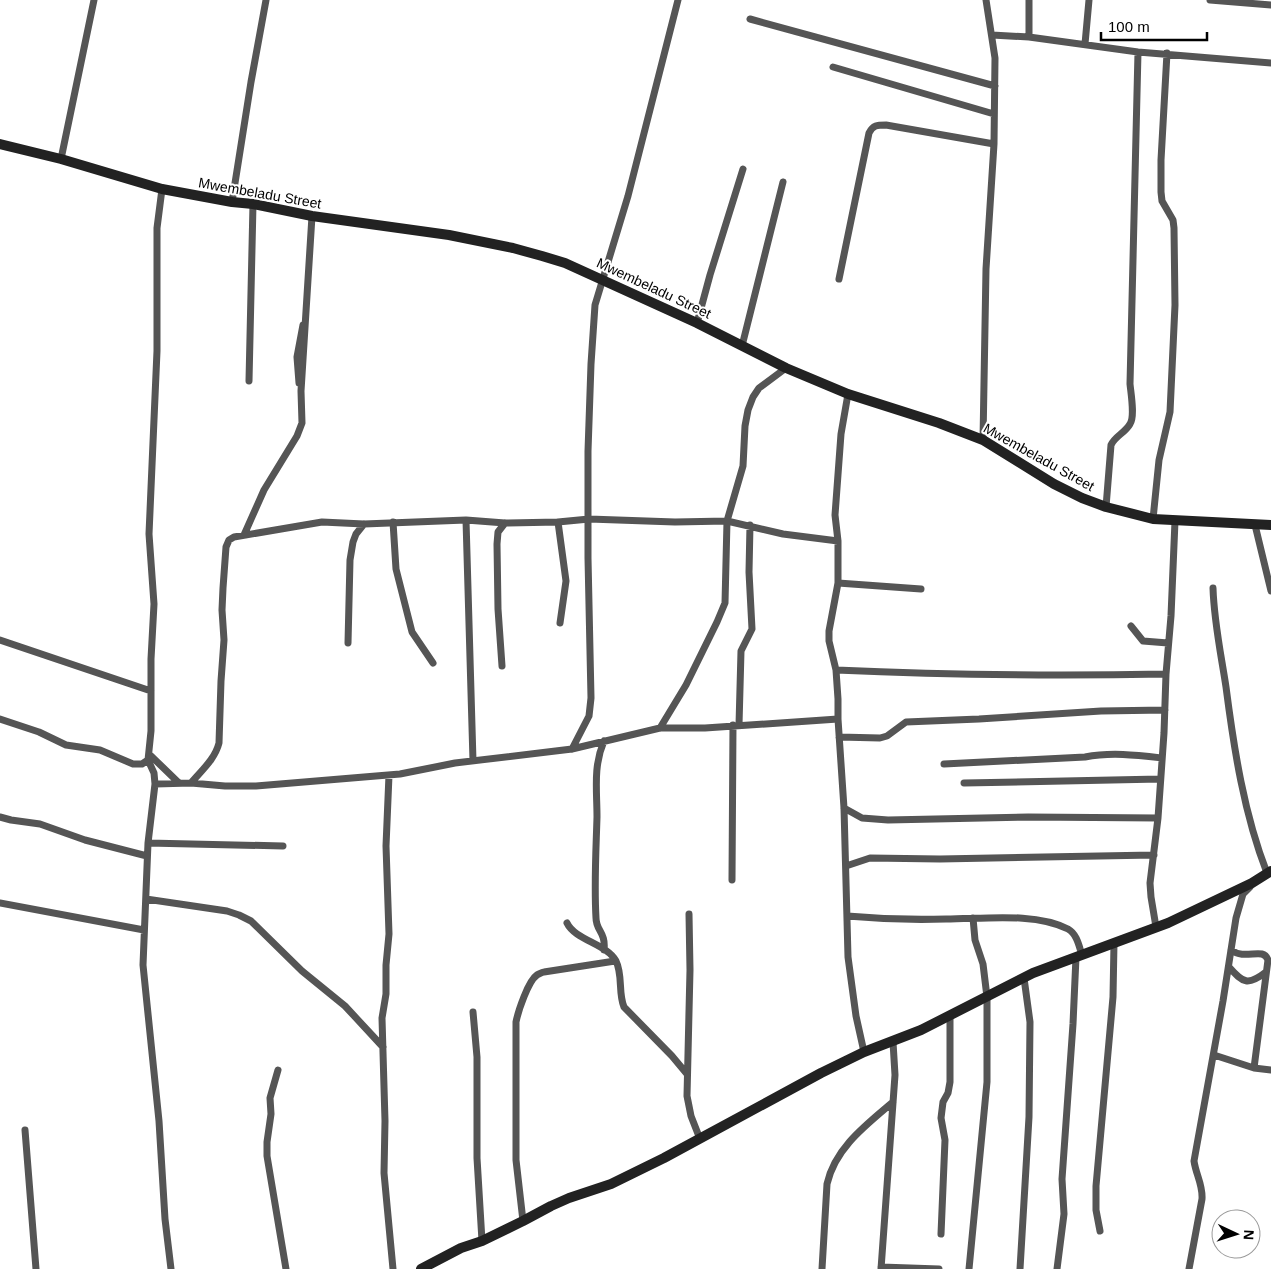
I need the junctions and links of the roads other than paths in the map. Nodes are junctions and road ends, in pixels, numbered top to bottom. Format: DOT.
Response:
graph roads {
  1 [pos="94,0"];
  2 [pos="266,0"];
  3 [pos="678,0"];
  4 [pos="986,0"];
  5 [pos="1029,0"];
  6 [pos="1088,0"];
  7 [pos="1210,0"];
  8 [pos="1271,5"];
  9 [pos="750,19"];
  10 [pos="992,35"];
  11 [pos="1029,36"];
  12 [pos="1085,44"];
  13 [pos="1138,52"];
  14 [pos="1167,53"];
  15 [pos="1271,62"];
  16 [pos="833,67"];
  17 [pos="994,86"];
  18 [pos="994,114"];
  19 [pos="0,144"];
  20 [pos="994,144"];
  21 [pos="60,159"];
  22 [pos="743,169"];
  23 [pos="783,182"];
  24 [pos="162,190"];
  25 [pos="232,202"];
  26 [pos="253,204"];
  27 [pos="312,216"];
  28 [pos="839,279"];
  29 [pos="602,280"];
  30 [pos="697,323"];
  31 [pos="742,346"];
  32 [pos="786,368"];
  33 [pos="249,381"];
  34 [pos="848,394"];
  35 [pos="983,440"];
  36 [pos="1106,508"];
  37 [pos="589,519"];
  38 [pos="1153,519"];
  39 [pos="466,520"];
  40 [pos="727,521"];
  41 [pos="1175,521"];
  42 [pos="393,522"];
  43 [pos="558,522"];
  44 [pos="505,523"];
  45 [pos="364,524"];
  46 [pos="750,525"];
  47 [pos="1255,525"];
  48 [pos="1271,525"];
  49 [pos="244,535"];
  50 [pos="838,541"];
  51 [pos="838,583"];
  52 [pos="1213,588"];
  53 [pos="921,589"];
  54 [pos="1271,591"];
  55 [pos="560,623"];
  56 [pos="1131,626"];
  57 [pos="0,640"];
  58 [pos="348,643"];
  59 [pos="1168,644"];
  60 [pos="433,663"];
  61 [pos="502,666"];
  62 [pos="836,670"];
  63 [pos="1166,674"];
  64 [pos="151,691"];
  65 [pos="1165,710"];
  66 [pos="838,718"];
  67 [pos="0,719"];
  68 [pos="736,725"];
  69 [pos="660,728"];
  70 [pos="839,737"];
  71 [pos="604,741"];
  72 [pos="572,749"];
  73 [pos="148,757"];
  74 [pos="1162,758"];
  75 [pos="473,761"];
  76 [pos="944,764"];
  77 [pos="389,775"];
  78 [pos="1160,779"];
  79 [pos="191,782"];
  80 [pos="179,783"];
  81 [pos="964,783"];
  82 [pos="155,784"];
  83 [pos="844,808"];
  84 [pos="0,817"];
  85 [pos="1158,818"];
  86 [pos="148,843"];
  87 [pos="283,846"];
  88 [pos="1154,855"];
  89 [pos="147,856"];
  90 [pos="846,866"];
  91 [pos="1269,872"];
  92 [pos="732,880"];
  93 [pos="1255,881"];
  94 [pos="146,899"];
  95 [pos="0,903"];
  96 [pos="689,914"];
  97 [pos="847,916"];
  98 [pos="974,918"];
  99 [pos="567,923"];
  100 [pos="1156,927"];
  101 [pos="144,930"];
  102 [pos="1114,943"];
  103 [pos="604,950"];
  104 [pos="1231,950"];
  105 [pos="1079,956"];
  106 [pos="616,961"];
  107 [pos="1229,967"];
  108 [pos="1266,972"];
  109 [pos="1024,978"];
  110 [pos="987,997"];
  111 [pos="473,1012"];
  112 [pos="950,1015"];
  113 [pos="892,1042"];
  114 [pos="383,1047"];
  115 [pos="864,1052"];
  116 [pos="1214,1055"];
  117 [pos="1254,1068"];
  118 [pos="278,1070"];
  119 [pos="1271,1070"];
  120 [pos="687,1074"];
  121 [pos="893,1102"];
  122 [pos="25,1130"];
  123 [pos="700,1139"];
  124 [pos="523,1221"];
  125 [pos="1100,1230"];
  126 [pos="941,1234"];
  127 [pos="482,1240"];
  128 [pos="881,1268"];
  129 [pos="36,1269"];
  130 [pos="170,1269"];
  131 [pos="286,1269"];
  132 [pos="393,1269"];
  133 [pos="421,1269"];
  134 [pos="822,1269"];
  135 [pos="939,1269"];
  136 [pos="969,1269"];
  137 [pos="1020,1269"];
  138 [pos="1057,1269"];
  139 [pos="1189,1269"];
  1 -- 21 [label="street"];
  2 -- 25 [label="street"];
  3 -- 29 [label="street"];
  4 -- 10 [label="street"];
  5 -- 11 [label="street"];
  6 -- 12 [label="street"];
  7 -- 8 [label="street"];
  9 -- 17 [label="street"];
  10 -- 11 [label="street"];
  10 -- 17 [label="street"];
  11 -- 12 [label="street"];
  12 -- 13 [label="street"];
  13 -- 14 [label="street"];
  13 -- 36 [label="street"];
  14 -- 15 [label="street"];
  14 -- 38 [label="street"];
  16 -- 18 [label="street"];
  17 -- 18 [label="street"];
  18 -- 20 [label="street"];
  19 -- 21 [label="street, Mwembeladu Street"];
  20 -- 28 [label="street"];
  20 -- 35 [label="street"];
  21 -- 24 [label="street, Mwembeladu Street"];
  22 -- 30 [label="street"];
  23 -- 31 [label="street"];
  24 -- 25 [label="street, Mwembeladu Street"];
  24 -- 64 [label="street"];
  25 -- 26 [label="street, Mwembeladu Street"];
  26 -- 27 [label="street, Mwembeladu Street"];
  26 -- 33 [label="street"];
  27 -- 29 [label="street, Mwembeladu Street"];
  27 -- 49 [label="street"];
  29 -- 30 [label="street, Mwembeladu Street"];
  29 -- 37 [label="street"];
  30 -- 31 [label="street, Mwembeladu Street"];
  31 -- 32 [label="street, Mwembeladu Street"];
  32 -- 34 [label="street, Mwembeladu Street"];
  32 -- 40 [label="street"];
  34 -- 35 [label="street, Mwembeladu Street"];
  34 -- 50 [label="street"];
  35 -- 36 [label="street, Mwembeladu Street"];
  36 -- 38 [label="street, Mwembeladu Street"];
  37 -- 40 [label="street"];
  37 -- 43 [label="street"];
  37 -- 72 [label="street"];
  38 -- 41 [label="street, Mwembeladu Street"];
  39 -- 42 [label="street"];
  39 -- 44 [label="street"];
  39 -- 75 [label="street"];
  40 -- 46 [label="street"];
  40 -- 69 [label="street"];
  41 -- 47 [label="street, Mwembeladu Street"];
  41 -- 59 [label="street"];
  42 -- 45 [label="street"];
  42 -- 60 [label="street"];
  43 -- 44 [label="street"];
  43 -- 55 [label="street"];
  44 -- 61 [label="street"];
  45 -- 49 [label="street"];
  45 -- 58 [label="street"];
  46 -- 50 [label="street"];
  46 -- 68 [label="street"];
  47 -- 48 [label="street, Mwembeladu Street"];
  47 -- 54 [label="street"];
  49 -- 79 [label="street"];
  50 -- 51 [label="street"];
  51 -- 53 [label="street"];
  51 -- 62 [label="street"];
  52 -- 91 [label="street"];
  56 -- 59 [label="street"];
  57 -- 64 [label="street"];
  59 -- 63 [label="street"];
  62 -- 63 [label="street"];
  62 -- 66 [label="street"];
  63 -- 65 [label="street"];
  64 -- 73 [label="street"];
  65 -- 70 [label="street"];
  65 -- 74 [label="street"];
  66 -- 68 [label="street"];
  66 -- 70 [label="street"];
  67 -- 73 [label="street"];
  68 -- 69 [label="street"];
  68 -- 92 [label="street"];
  69 -- 71 [label="street"];
  70 -- 83 [label="street"];
  71 -- 72 [label="street"];
  71 -- 103 [label="street"];
  72 -- 75 [label="street"];
  73 -- 80 [label="street"];
  73 -- 82 [label="street"];
  74 -- 76 [label="street"];
  74 -- 78 [label="street"];
  75 -- 77 [label="street"];
  77 -- 79 [label="street"];
  77 -- 114 [label="street"];
  78 -- 81 [label="street"];
  78 -- 85 [label="street"];
  79 -- 80 [label="street"];
  80 -- 82 [label="street"];
  82 -- 86 [label="street"];
  83 -- 85 [label="street"];
  83 -- 90 [label="street"];
  84 -- 89 [label="street"];
  85 -- 88 [label="street"];
  86 -- 87 [label="street"];
  86 -- 89 [label="street"];
  88 -- 90 [label="street"];
  88 -- 100 [label="street"];
  89 -- 94 [label="street"];
  90 -- 97 [label="street"];
  91 -- 93 [label="street"];
  93 -- 100 [label="street"];
  93 -- 104 [label="street"];
  94 -- 101 [label="street"];
  94 -- 114 [label="street"];
  95 -- 101 [label="street"];
  96 -- 120 [label="street"];
  97 -- 98 [label="street"];
  97 -- 115 [label="street"];
  98 -- 105 [label="street"];
  98 -- 110 [label="street"];
  99 -- 103 [label="street"];
  100 -- 102 [label="street"];
  101 -- 130 [label="street"];
  102 -- 105 [label="street"];
  102 -- 125 [label="street"];
  103 -- 106 [label="street"];
  104 -- 107 [label="street"];
  104 -- 108 [label="street"];
  105 -- 109 [label="street"];
  105 -- 138 [label="street"];
  106 -- 120 [label="street"];
  106 -- 124 [label="street"];
  107 -- 108 [label="street"];
  107 -- 116 [label="street"];
  108 -- 117 [label="street"];
  109 -- 110 [label="street"];
  109 -- 137 [label="street"];
  110 -- 112 [label="street"];
  110 -- 136 [label="street"];
  111 -- 127 [label="street"];
  112 -- 113 [label="street"];
  112 -- 126 [label="street"];
  113 -- 115 [label="street"];
  113 -- 121 [label="street"];
  114 -- 132 [label="street"];
  115 -- 123 [label="street"];
  116 -- 117 [label="street"];
  116 -- 139 [label="street"];
  117 -- 119 [label="street"];
  118 -- 131 [label="street"];
  120 -- 123 [label="street"];
  121 -- 128 [label="street"];
  121 -- 134 [label="street"];
  122 -- 129 [label="street"];
  123 -- 124 [label="street"];
  124 -- 127 [label="street"];
  127 -- 133 [label="street"];
  128 -- 135 [label="street"];
}
